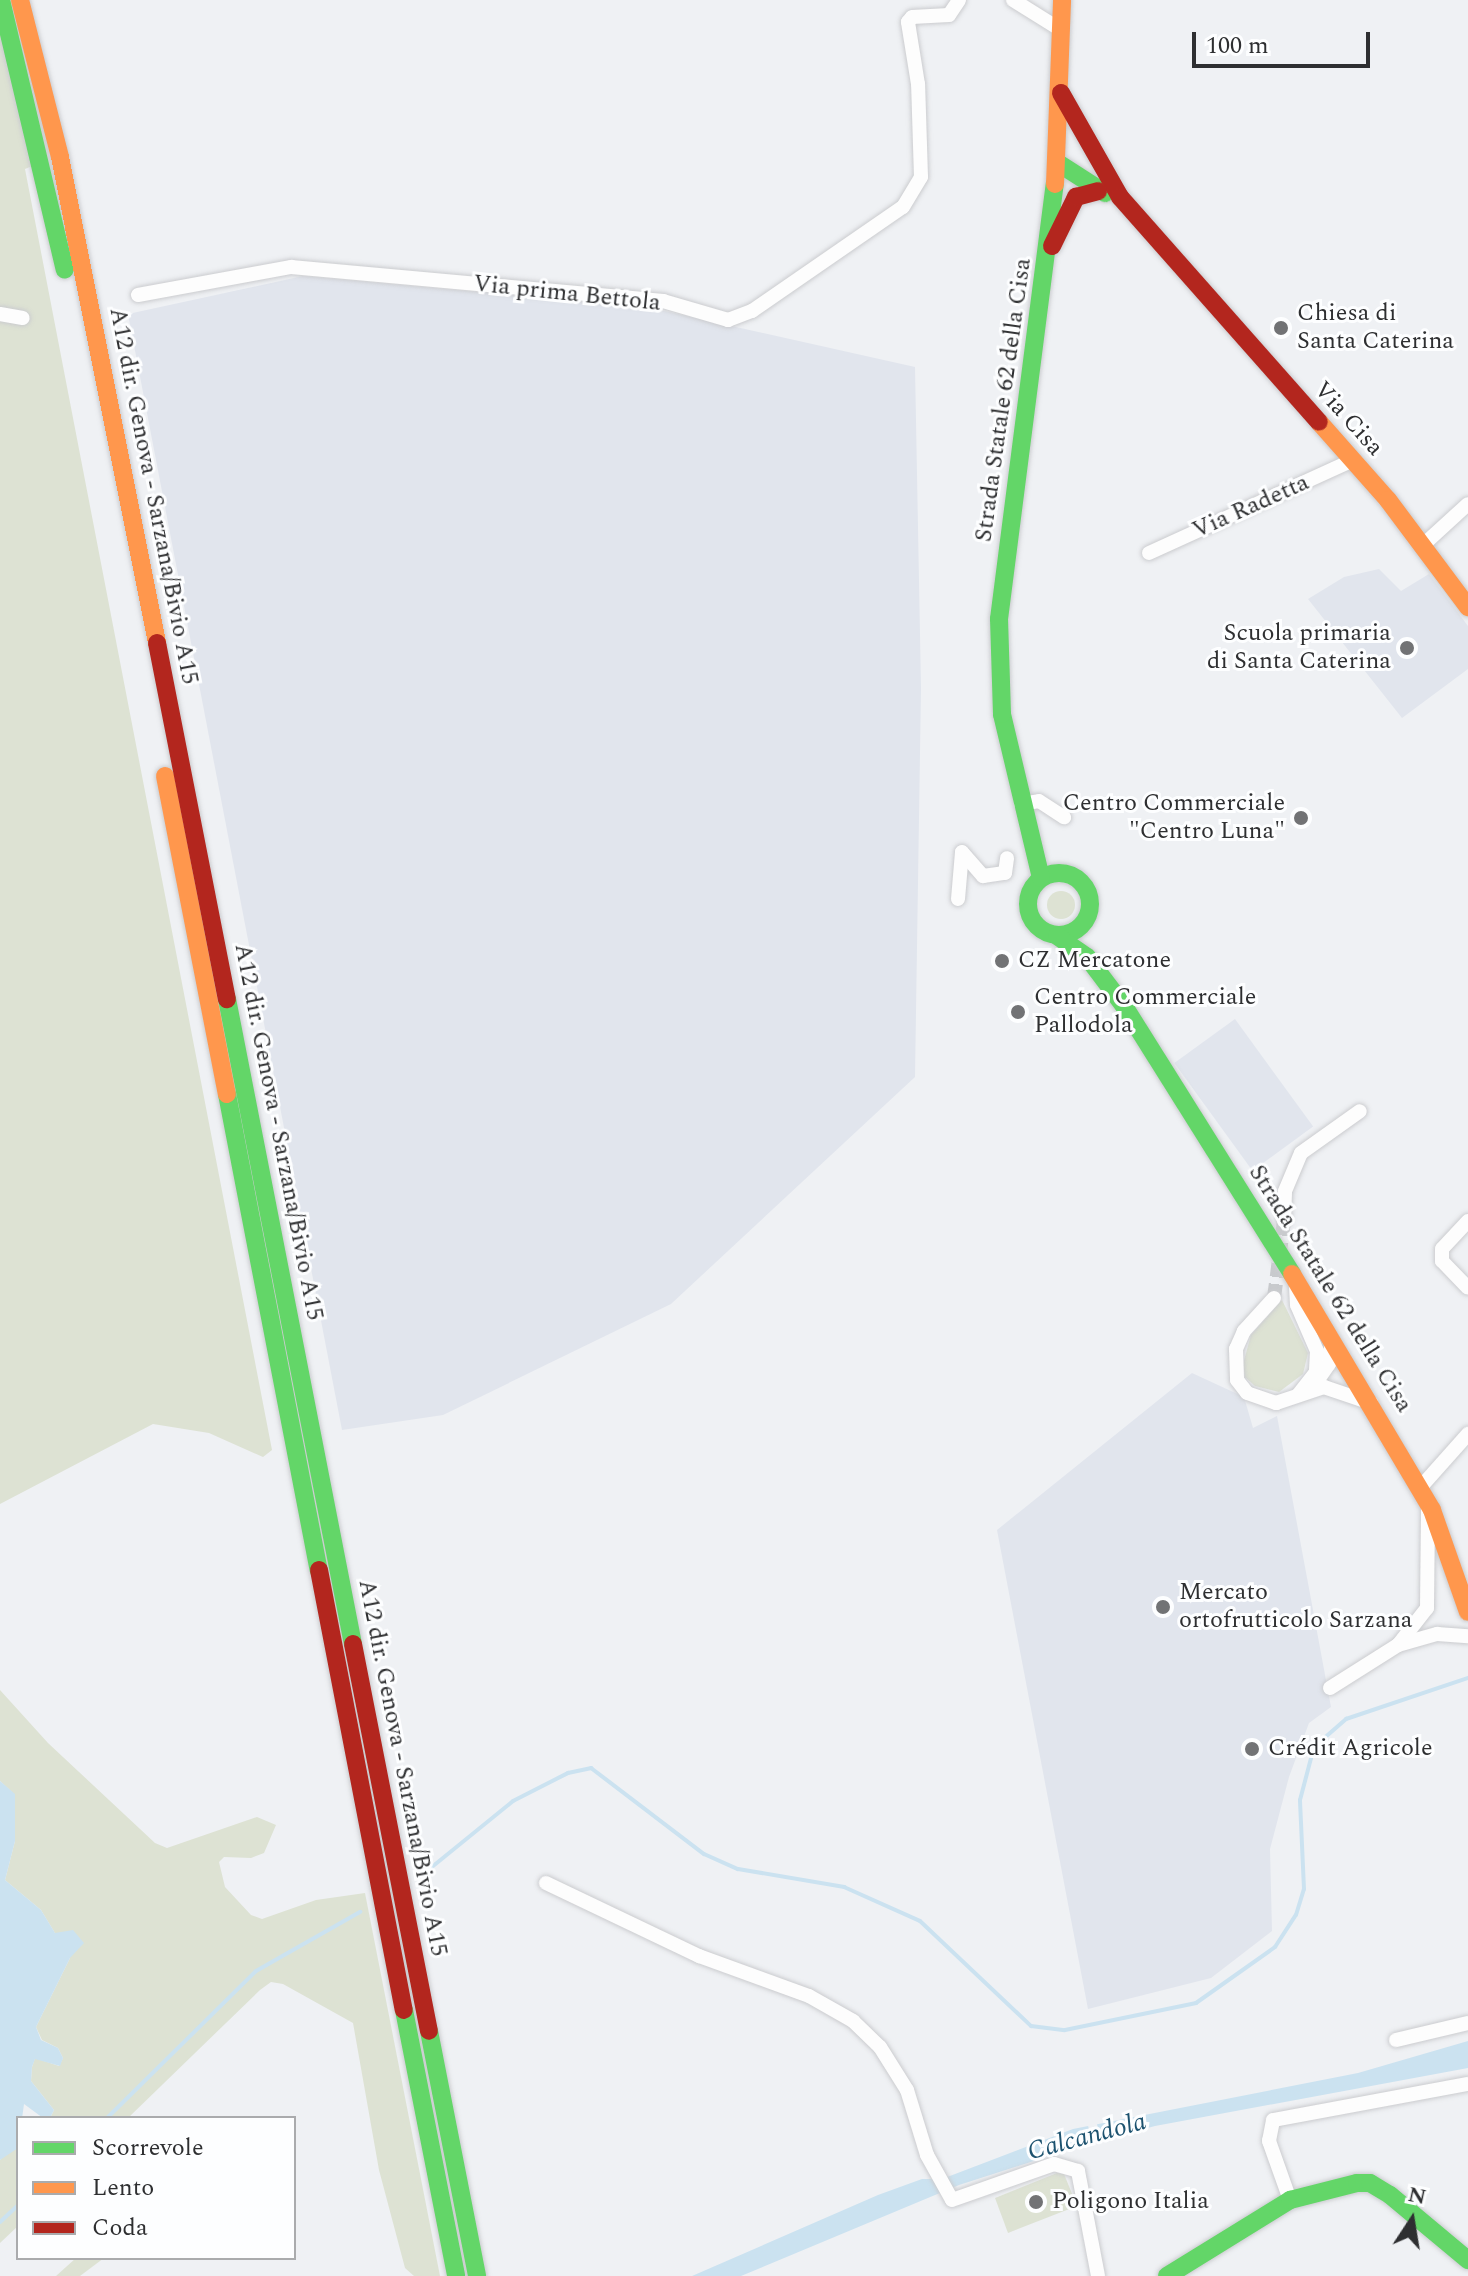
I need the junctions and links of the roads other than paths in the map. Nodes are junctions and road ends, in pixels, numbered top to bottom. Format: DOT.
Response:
graph roads {
  1 [pos="1,0"];
  2 [pos="20,0"];
  3 [pos="959,0"];
  4 [pos="1013,0"];
  5 [pos="1062,0"];
  6 [pos="1061,30"];
  7 [pos="1061,93"];
  8 [pos="1095,160"];
  9 [pos="1058,163"];
  10 [pos="1098,191"];
  11 [pos="1120,197"];
  12 [pos="1048,253"];
  13 [pos="138,295"];
  14 [pos="0,314"];
  15 [pos="23,318"];
  16 [pos="1353,460"];
  17 [pos="1468,504"];
  18 [pos="1422,546"];
  19 [pos="1149,553"];
  20 [pos="1468,607"];
  21 [pos="1021,804"];
  22 [pos="1064,817"];
  23 [pos="1007,858"];
  24 [pos="1069,875"];
  25 [pos="1041,878"];
  26 [pos="958,899"];
  27 [pos="1088,918"];
  28 [pos="1057,936"];
  29 [pos="1124,1006"];
  30 [pos="1360,1111"];
  31 [pos="1284,1221"];
  32 [pos="1468,1221"];
  33 [pos="1296,1281"];
  34 [pos="1468,1288"];
  35 [pos="1274,1298"];
  36 [pos="1331,1336"];
  37 [pos="1298,1395"];
  38 [pos="1374,1405"];
  39 [pos="1468,1434"];
  40 [pos="1424,1496"];
  41 [pos="1468,1612"];
  42 [pos="1468,1636"];
  43 [pos="1398,1645"];
  44 [pos="1330,1688"];
  45 [pos="546,1883"];
  46 [pos="1468,2023"];
  47 [pos="1396,2040"];
  48 [pos="1468,2084"];
  49 [pos="1290,2200"];
  50 [pos="1468,2260"];
  51 [pos="456,2276"];
  52 [pos="477,2276"];
  53 [pos="1098,2276"];
  54 [pos="1167,2276"];
  1 -- 51 [label="main road"];
  2 -- 52 [label="main road, A12 dir. Genova - Sarzana/Bivio A15"];
  3 -- 13 [label="street, Via prima Bettola"];
  4 -- 6 [label="street"];
  5 -- 6 [label="main road, Strada Statale 62 della Cisa"];
  6 -- 7 [label="main road, Strada Statale 62 della Cisa"];
  7 -- 8 [label="main road, Via Cisa"];
  7 -- 9 [label="main road, Strada Statale 62 della Cisa"];
  8 -- 9 [label="main road"];
  8 -- 11 [label="main road, Via Cisa"];
  9 -- 10 [label="main road"];
  9 -- 12 [label="main road, Strada Statale 62 della Cisa"];
  10 -- 11 [label="main road"];
  10 -- 12 [label="main road"];
  11 -- 16 [label="main road, Via Cisa"];
  12 -- 21 [label="main road, Strada Statale 62 della Cisa"];
  14 -- 15 [label="street"];
  16 -- 18 [label="main road, Via Cisa"];
  16 -- 19 [label="street, Via Radetta"];
  17 -- 18 [label="street"];
  18 -- 20 [label="main road, Via Cisa"];
  21 -- 22 [label="street"];
  21 -- 24 [label="main road, Strada Statale 62 della Cisa"];
  21 -- 25 [label="main road, Strada Statale 62 della Cisa"];
  23 -- 26 [label="street"];
  24 -- 25 [label="main road"];
  24 -- 27 [label="main road, Strada Statale 62 della Cisa"];
  25 -- 28 [label="main road, Strada Statale 62 della Cisa"];
  27 -- 28 [label="main road"];
  27 -- 29 [label="main road, Strada Statale 62 della Cisa"];
  28 -- 29 [label="main road, Strada Statale 62 della Cisa"];
  29 -- 33 [label="main road, Strada Statale 62 della Cisa"];
  30 -- 31 [label="street"];
  32 -- 34 [label="street"];
  33 -- 36 [label="main road, Strada Statale 62 della Cisa"];
  33 -- 37 [label="street"];
  35 -- 37 [label="street"];
  36 -- 37 [label="street"];
  36 -- 38 [label="main road, Strada Statale 62 della Cisa"];
  37 -- 38 [label="street"];
  38 -- 40 [label="main road, Strada Statale 62 della Cisa"];
  39 -- 40 [label="street"];
  40 -- 41 [label="main road, Strada Statale 62 della Cisa"];
  40 -- 43 [label="street"];
  42 -- 43 [label="street"];
  43 -- 44 [label="street"];
  45 -- 53 [label="street"];
  46 -- 47 [label="street"];
  48 -- 49 [label="street"];
  49 -- 50 [label="main road"];
  49 -- 54 [label="main road"];
}
